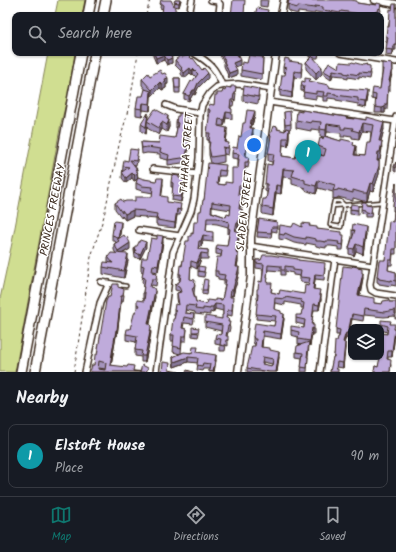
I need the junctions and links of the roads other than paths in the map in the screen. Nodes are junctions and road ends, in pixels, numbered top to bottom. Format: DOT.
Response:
graph roads {
  1 [pos="91,0"];
  2 [pos="106,0"];
  3 [pos="192,0"];
  4 [pos="211,0"];
  5 [pos="284,0"];
  6 [pos="374,0"];
  7 [pos="396,4"];
  8 [pos="89,12"];
  9 [pos="104,12"];
  10 [pos="189,12"];
  11 [pos="219,12"];
  12 [pos="282,12"];
  13 [pos="80,56"];
  14 [pos="94,56"];
  15 [pos="199,56"];
  16 [pos="276,56"];
  17 [pos="359,56"];
  18 [pos="396,62"];
  19 [pos="222,85"];
  20 [pos="271,89"];
  21 [pos="269,102"];
  22 [pos="166,105"];
  23 [pos="200,113"];
  24 [pos="396,119"];
  25 [pos="394,149"];
  26 [pos="153,169"];
  27 [pos="197,174"];
  28 [pos="383,202"];
  29 [pos="344,205"];
  30 [pos="140,230"];
  31 [pos="180,236"];
  32 [pos="250,246"];
  33 [pos="335,259"];
  34 [pos="373,265"];
  35 [pos="101,282"];
  36 [pos="108,284"];
  37 [pos="119,285"];
  38 [pos="126,286"];
  39 [pos="396,296"];
  40 [pos="21,372"];
  41 [pos="35,372"];
  42 [pos="85,372"];
  43 [pos="156,372"];
  44 [pos="238,372"];
  45 [pos="320,372"];
  1 -- 8 [label="highway"];
  2 -- 9 [label="highway"];
  3 -- 10 [label="street"];
  4 -- 11 [label="street"];
  5 -- 12 [label="street"];
  6 -- 7 [label="street"];
  13 -- 40 [label="highway, PRINCES FREEWAY"];
  14 -- 41 [label="highway, PRINCES FREEWAY"];
  15 -- 19 [label="street"];
  16 -- 20 [label="street, SLADEN STREET"];
  17 -- 18 [label="street"];
  19 -- 20 [label="street"];
  19 -- 23 [label="street, TAHARA STREET"];
  20 -- 21 [label="street, SLADEN STREET"];
  21 -- 24 [label="street"];
  21 -- 32 [label="street, SLADEN STREET"];
  22 -- 23 [label="street"];
  23 -- 27 [label="street, TAHARA STREET"];
  24 -- 25 [label="street"];
  25 -- 28 [label="street"];
  26 -- 27 [label="street"];
  27 -- 31 [label="street, TAHARA STREET"];
  28 -- 29 [label="lane"];
  28 -- 34 [label="street"];
  29 -- 29 [label="lane"];
  30 -- 31 [label="street"];
  31 -- 43 [label="street, TAHARA STREET"];
  32 -- 33 [label="street"];
  32 -- 44 [label="street, SLADEN STREET"];
  33 -- 34 [label="street"];
  33 -- 45 [label="street"];
  34 -- 39 [label="street"];
  35 -- 36 [label="street"];
  36 -- 37 [label="street"];
  36 -- 42 [label="street"];
  37 -- 38 [label="lane"];
}
